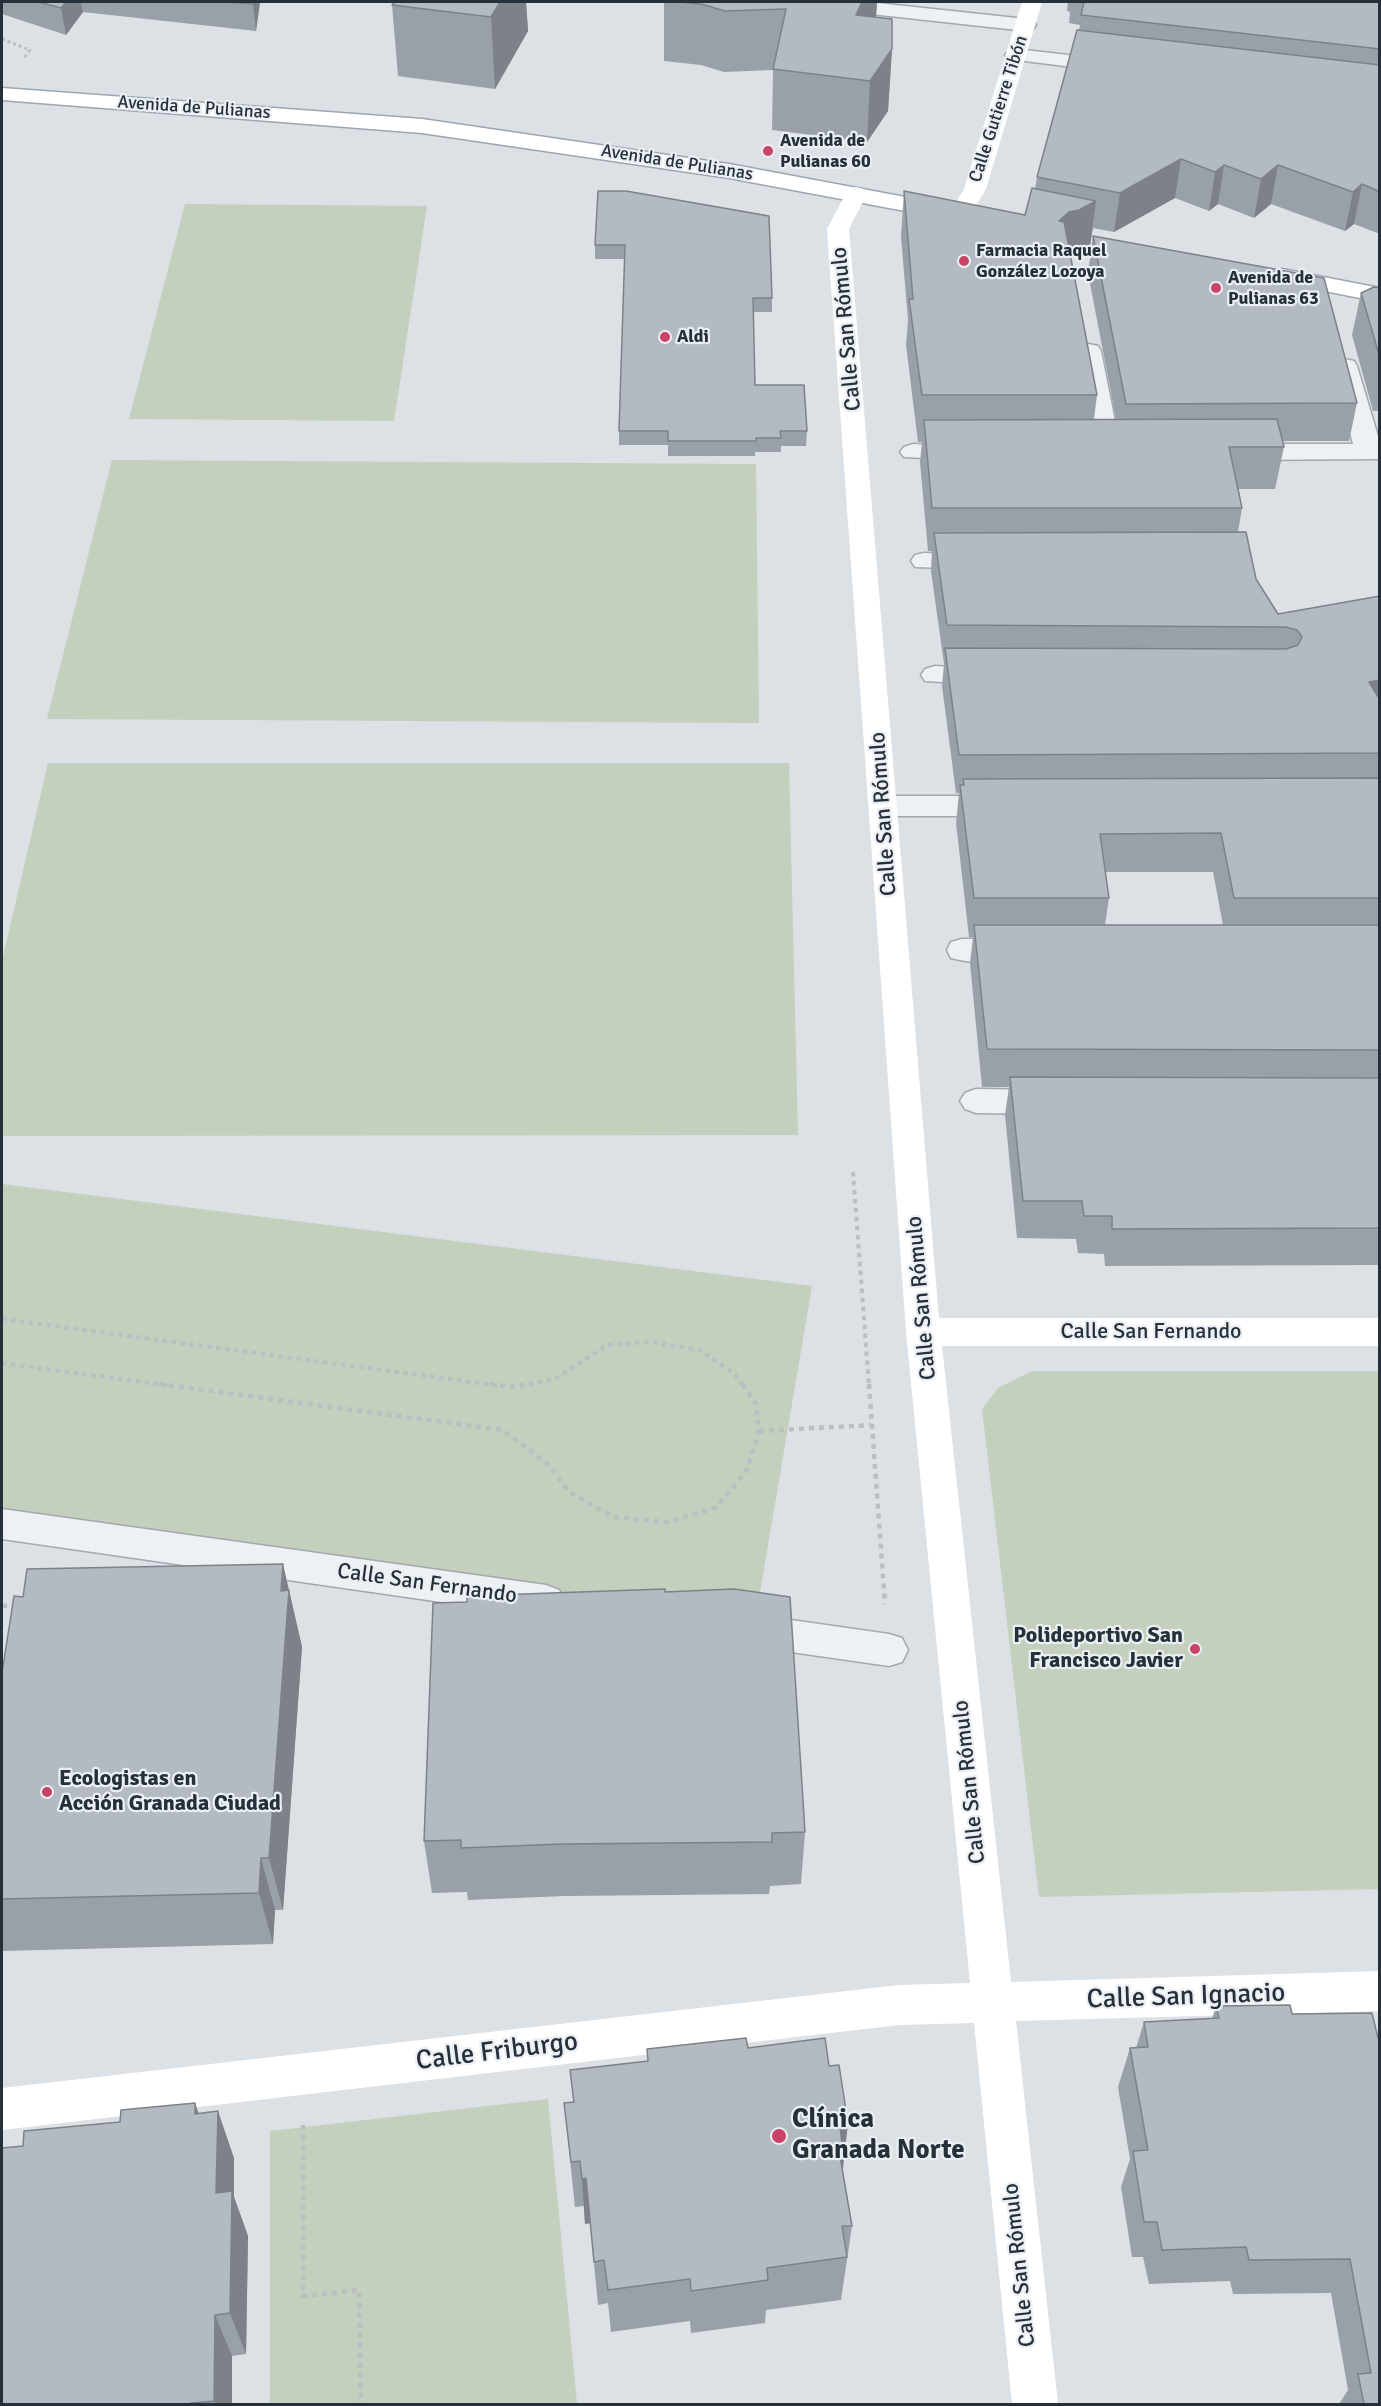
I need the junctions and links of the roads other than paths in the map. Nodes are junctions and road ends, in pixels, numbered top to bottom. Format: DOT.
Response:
graph roads {
  1 [pos="816,2"];
  2 [pos="1032,2"];
  3 [pos="1026,25"];
  4 [pos="1016,55"];
  5 [pos="1130,68"];
  6 [pos="2,94"];
  7 [pos="856,194"];
  8 [pos="970,216"];
  9 [pos="1263,273"];
  10 [pos="1380,295"];
  11 [pos="1083,323"];
  12 [pos="1340,348"];
  13 [pos="913,452"];
  14 [pos="994,452"];
  15 [pos="1109,452"];
  16 [pos="1214,452"];
  17 [pos="1373,452"];
  18 [pos="924,561"];
  19 [pos="1005,561"];
  20 [pos="935,675"];
  21 [pos="1018,676"];
  22 [pos="884,806"];
  23 [pos="1034,806"];
  24 [pos="962,950"];
  25 [pos="1046,950"];
  26 [pos="976,1101"];
  27 [pos="1082,1102"];
  28 [pos="923,1332"];
  29 [pos="1380,1332"];
  30 [pos="2,1524"];
  31 [pos="581,1606"];
  32 [pos="711,1624"];
  33 [pos="889,1650"];
  34 [pos="1380,1991"];
  35 [pos="993,2004"];
  36 [pos="2,2109"];
  37 [pos="1035,2404"];
  1 -- 3 [label="street"];
  2 -- 3 [label="main road, Calle Gutierre Tibón"];
  3 -- 4 [label="main road, Calle Gutierre Tibón"];
  4 -- 5 [label="street"];
  4 -- 8 [label="main road, Calle Gutierre Tibón"];
  6 -- 7 [label="main road, Avenida de Pulianas"];
  7 -- 8 [label="main road, Avenida de Pulianas"];
  7 -- 22 [label="main road, Calle San Rómulo"];
  9 -- 10 [label="main road"];
  11 -- 15 [label="street"];
  12 -- 17 [label="street"];
  13 -- 14 [label="street"];
  16 -- 17 [label="street"];
  18 -- 19 [label="street"];
  20 -- 21 [label="street"];
  22 -- 23 [label="street"];
  22 -- 28 [label="main road, Calle San Rómulo"];
  24 -- 25 [label="street"];
  26 -- 27 [label="street"];
  28 -- 29 [label="main road, Calle San Fernando"];
  28 -- 35 [label="main road, Calle San Rómulo"];
  30 -- 31 [label="street, Calle San Fernando"];
  32 -- 33 [label="street"];
  34 -- 35 [label="main road, Calle San Ignacio"];
  35 -- 36 [label="main road, Calle Friburgo"];
  35 -- 37 [label="main road, Calle San Rómulo"];
}
